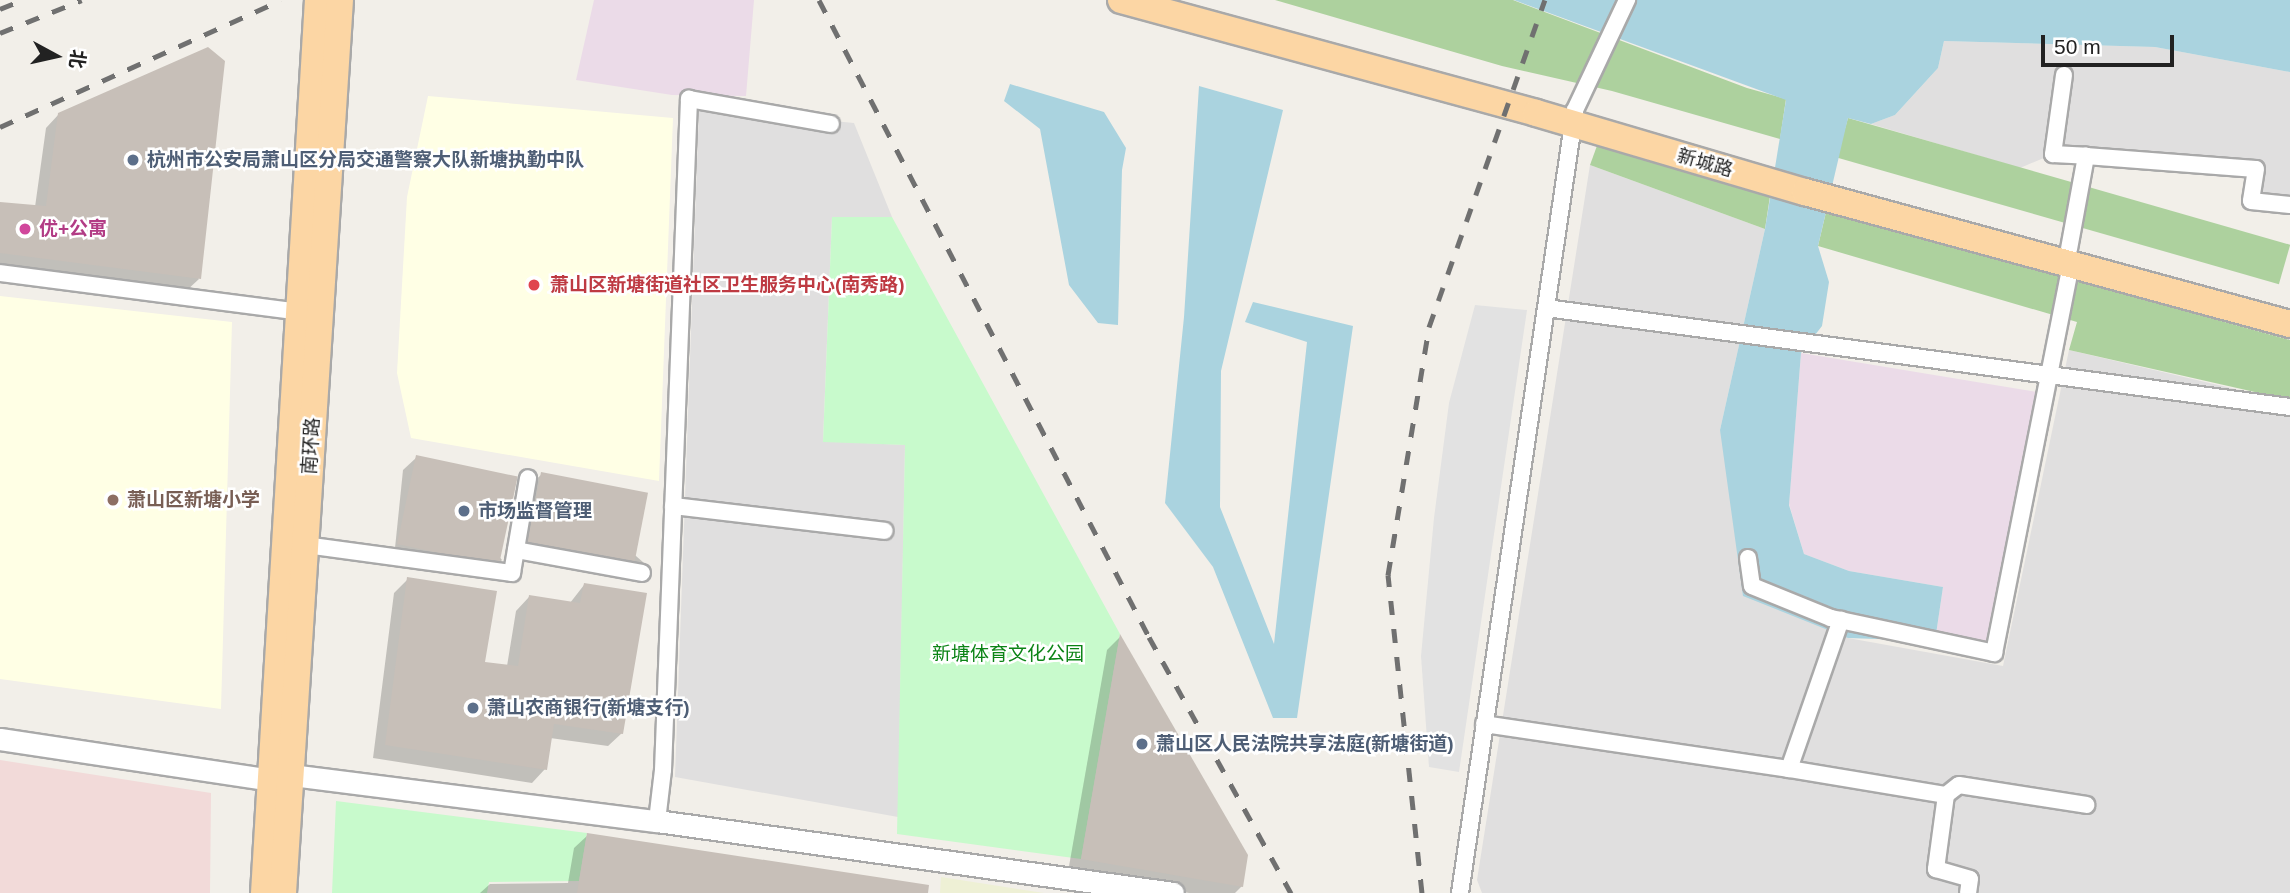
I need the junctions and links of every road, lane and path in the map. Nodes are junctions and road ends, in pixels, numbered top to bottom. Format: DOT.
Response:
graph roads {
  1 [pos="318,0"];
  2 [pos="340,0"];
  3 [pos="1121,0"];
  4 [pos="1177,0"];
  5 [pos="1627,0"];
  6 [pos="2064,75"];
  7 [pos="1574,117"];
  8 [pos="831,124"];
  9 [pos="2086,156"];
  10 [pos="2290,205"];
  11 [pos="2070,257"];
  12 [pos="0,273"];
  13 [pos="1546,308"];
  14 [pos="2290,309"];
  15 [pos="299,312"];
  16 [pos="2290,324"];
  17 [pos="2051,375"];
  18 [pos="2290,407"];
  19 [pos="528,478"];
  20 [pos="673,506"];
  21 [pos="885,531"];
  22 [pos="304,545"];
  23 [pos="516,550"];
  24 [pos="1748,558"];
  25 [pos="642,573"];
  26 [pos="1842,620"];
  27 [pos="1484,724"];
  28 [pos="0,739"];
  29 [pos="1789,769"];
  30 [pos="281,778"];
  31 [pos="1946,795"];
  32 [pos="2086,805"];
  33 [pos="657,821"];
  34 [pos="264,893"];
  35 [pos="284,893"];
  36 [pos="1173,893"];
  37 [pos="1460,893"];
  38 [pos="1968,893"];
  1 -- 15 [label="main road, 南环路"];
  2 -- 22 [label="main road, 南环路"];
  3 -- 7 [label="main road, 新城路"];
  4 -- 7 [label="main road, 新城路"];
  5 -- 7 [label="street"];
  6 -- 9 [label="street"];
  7 -- 11 [label="main road, 新城路"];
  7 -- 13 [label="street"];
  8 -- 20 [label="street"];
  9 -- 10 [label="street"];
  9 -- 11 [label="street"];
  11 -- 14 [label="main road, 新城路"];
  11 -- 16 [label="main road, 新城路"];
  11 -- 17 [label="street"];
  12 -- 15 [label="street"];
  13 -- 17 [label="street"];
  13 -- 27 [label="street"];
  15 -- 30 [label="main road, 南环路"];
  17 -- 18 [label="street"];
  17 -- 26 [label="street"];
  19 -- 23 [label="street"];
  20 -- 21 [label="street"];
  20 -- 33 [label="street"];
  22 -- 23 [label="street"];
  22 -- 30 [label="main road, 南环路"];
  23 -- 25 [label="street"];
  24 -- 26 [label="street"];
  26 -- 29 [label="street"];
  27 -- 29 [label="street"];
  27 -- 37 [label="street"];
  28 -- 30 [label="street"];
  29 -- 31 [label="street"];
  30 -- 33 [label="street"];
  30 -- 34 [label="main road, 南环路"];
  30 -- 35 [label="main road, 南环路"];
  31 -- 32 [label="street"];
  31 -- 38 [label="street"];
  33 -- 36 [label="street"];
}
